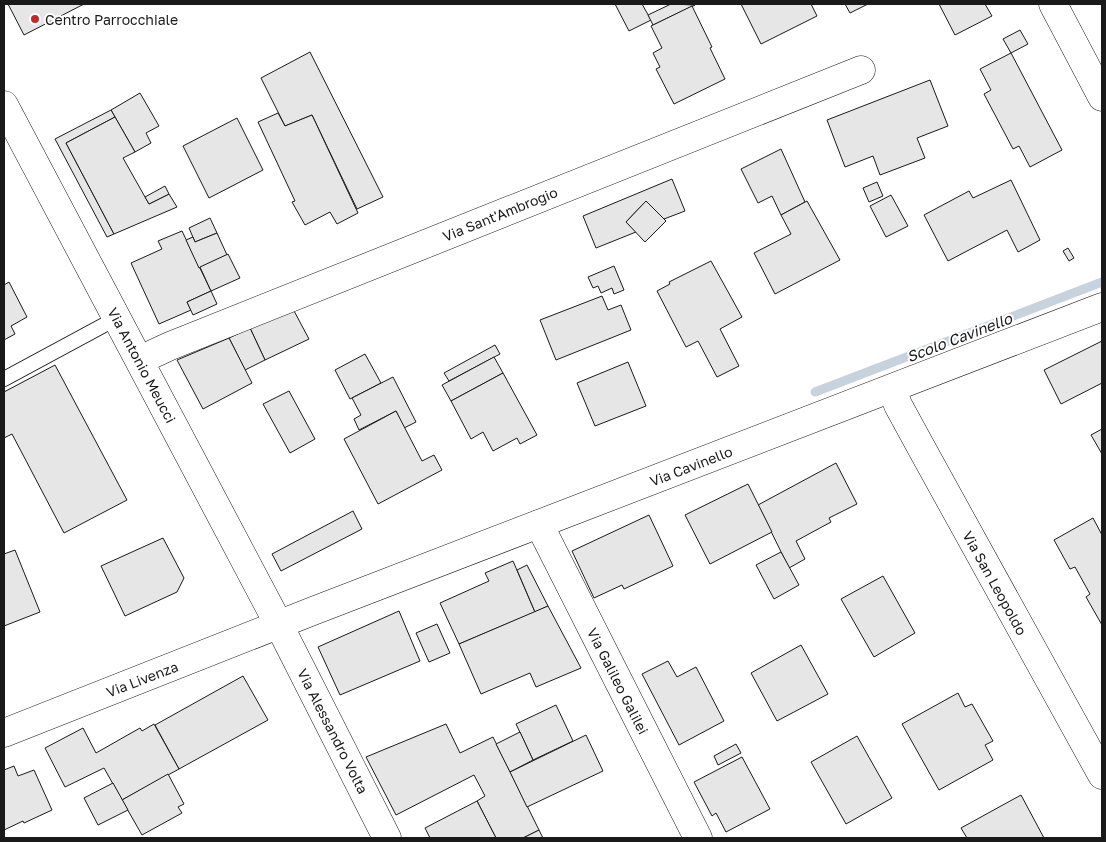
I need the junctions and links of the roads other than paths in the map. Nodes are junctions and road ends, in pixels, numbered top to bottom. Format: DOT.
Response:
graph roads {
  1 [pos="1053,4"];
  2 [pos="861,70"];
  3 [pos="1102,97"];
  4 [pos="4,105"];
  5 [pos="1102,308"];
  6 [pos="117,318"];
  7 [pos="140,360"];
  8 [pos="4,379"];
  9 [pos="892,389"];
  10 [pos="539,524"];
  11 [pos="279,625"];
  12 [pos="4,733"];
  13 [pos="1102,775"];
  14 [pos="386,838"];
  15 [pos="698,838"];
  1 -- 3 [label="street"];
  2 -- 7 [label="street, Via Sant'Ambrogio"];
  4 -- 6 [label="street, Via Antonio Meucci"];
  5 -- 9 [label="street, Via Cavinello"];
  6 -- 7 [label="street, Via Antonio Meucci"];
  6 -- 8 [label="lane"];
  7 -- 11 [label="street, Via Antonio Meucci"];
  9 -- 10 [label="street, Via Cavinello"];
  9 -- 13 [label="street, Via San Leopoldo"];
  10 -- 11 [label="street, Via Cavinello"];
  10 -- 15 [label="street, Via Galileo Galilei"];
  11 -- 12 [label="street, Via Livenza"];
  11 -- 14 [label="street, Via Alessandro Volta"];
}
